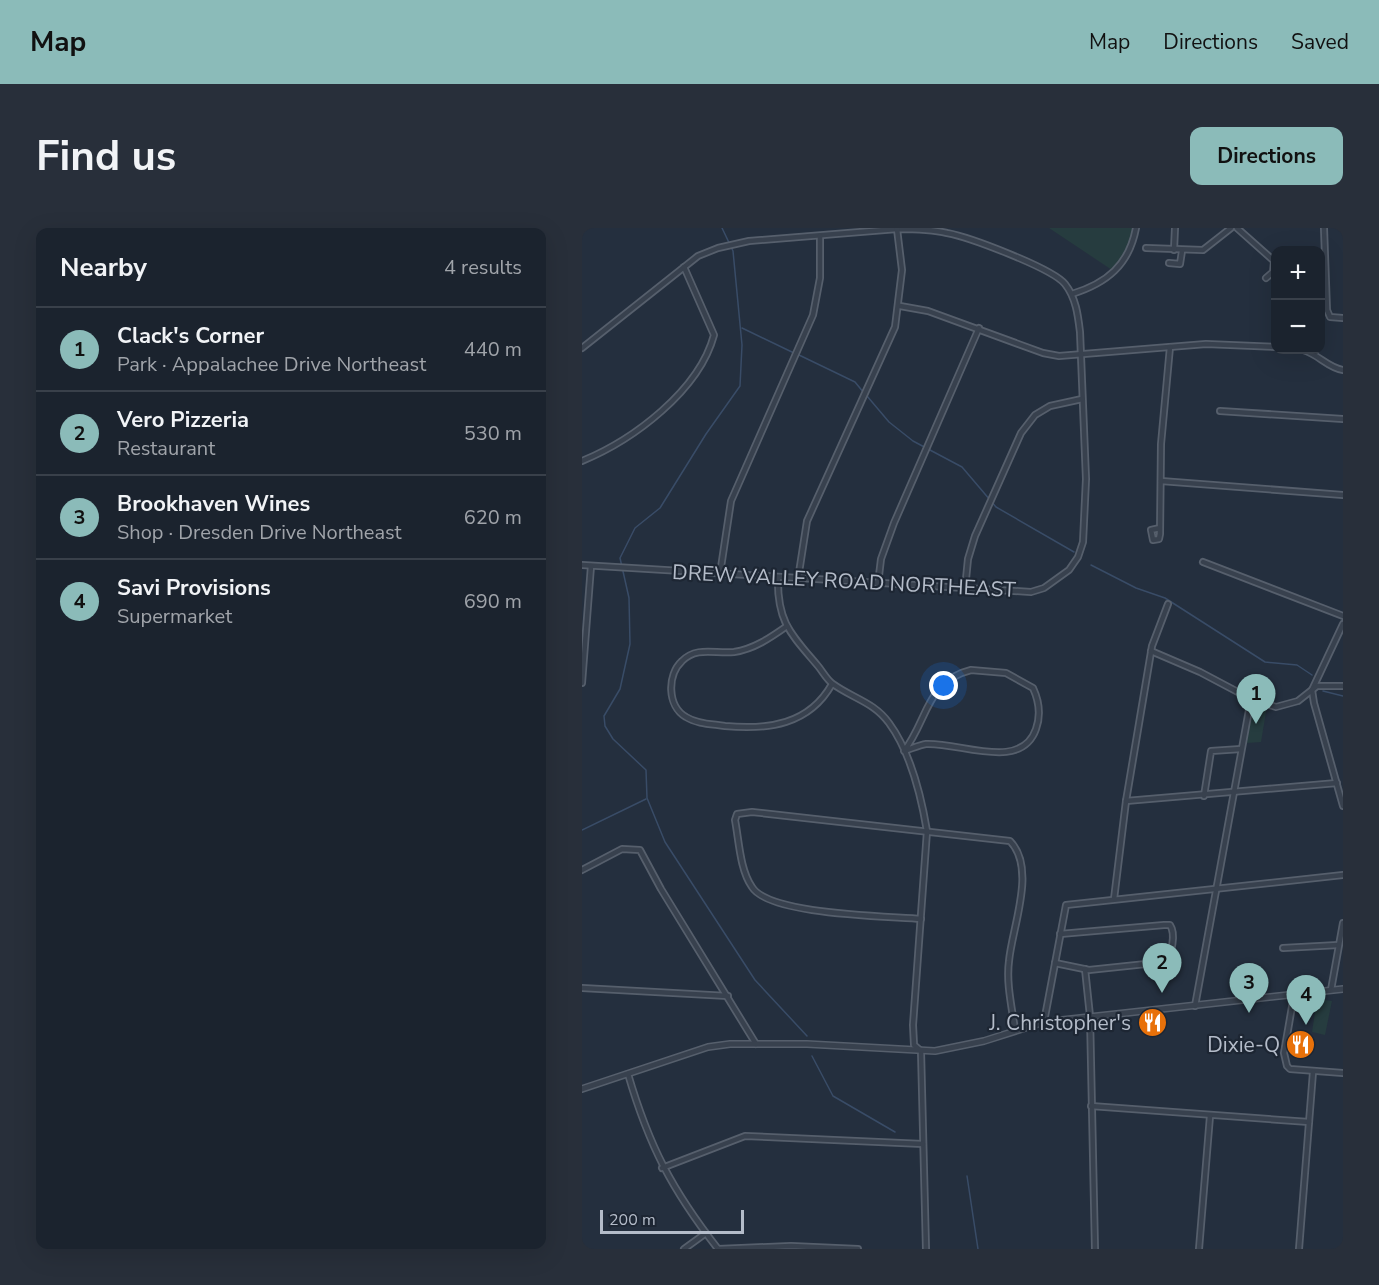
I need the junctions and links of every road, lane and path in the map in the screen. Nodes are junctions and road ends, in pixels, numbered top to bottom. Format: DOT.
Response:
graph roads {
  1 [pos="1136,228"];
  2 [pos="1175,228"];
  3 [pos="1231,228"];
  4 [pos="1237,228"];
  5 [pos="1324,228"];
  6 [pos="897,229"];
  7 [pos="819,236"];
  8 [pos="1146,249"];
  9 [pos="1174,250"];
  10 [pos="1182,251"];
  11 [pos="1169,263"];
  12 [pos="684,267"];
  13 [pos="1266,278"];
  14 [pos="1072,294"];
  15 [pos="900,306"];
  16 [pos="1343,318"];
  17 [pos="979,328"];
  18 [pos="1170,347"];
  19 [pos="1271,347"];
  20 [pos="582,348"];
  21 [pos="1080,354"];
  22 [pos="1313,354"];
  23 [pos="1343,370"];
  24 [pos="1082,399"];
  25 [pos="1220,411"];
  26 [pos="1343,419"];
  27 [pos="582,461"];
  28 [pos="1161,481"];
  29 [pos="1343,495"];
  30 [pos="1160,528"];
  31 [pos="1203,561"];
  32 [pos="582,565"];
  33 [pos="591,566"];
  34 [pos="720,574"];
  35 [pos="778,578"];
  36 [pos="798,579"];
  37 [pos="878,584"];
  38 [pos="965,589"];
  39 [pos="1168,604"];
  40 [pos="1343,616"];
  41 [pos="1343,624"];
  42 [pos="787,626"];
  43 [pos="1152,651"];
  44 [pos="582,676"];
  45 [pos="582,683"];
  46 [pos="832,684"];
  47 [pos="1343,686"];
  48 [pos="1312,690"];
  49 [pos="1251,699"];
  50 [pos="1241,749"];
  51 [pos="904,751"];
  52 [pos="1337,783"];
  53 [pos="1233,793"];
  54 [pos="1204,796"];
  55 [pos="1126,801"];
  56 [pos="1343,806"];
  57 [pos="927,831"];
  58 [pos="582,870"];
  59 [pos="1343,875"];
  60 [pos="1215,889"];
  61 [pos="1113,899"];
  62 [pos="921,919"];
  63 [pos="1343,923"];
  64 [pos="1060,934"];
  65 [pos="1338,945"];
  66 [pos="1283,948"];
  67 [pos="1055,963"];
  68 [pos="1085,969"];
  69 [pos="582,988"];
  70 [pos="1343,989"];
  71 [pos="1331,990"];
  72 [pos="1294,995"];
  73 [pos="728,996"];
  74 [pos="1195,1006"];
  75 [pos="1090,1016"];
  76 [pos="1044,1022"];
  77 [pos="1015,1030"];
  78 [pos="756,1044"];
  79 [pos="921,1051"];
  80 [pos="1313,1072"];
  81 [pos="1343,1072"];
  82 [pos="628,1074"];
  83 [pos="582,1089"];
  84 [pos="1091,1106"];
  85 [pos="1210,1116"];
  86 [pos="1309,1122"];
  87 [pos="923,1144"];
  88 [pos="662,1168"];
  89 [pos="706,1233"];
  90 [pos="684,1249"];
  91 [pos="718,1249"];
  92 [pos="858,1249"];
  93 [pos="926,1249"];
  94 [pos="1095,1249"];
  95 [pos="1199,1249"];
  96 [pos="1299,1249"];
  1 -- 14 [label="street"];
  2 -- 9 [label="street"];
  3 -- 10 [label="street"];
  4 -- 13 [label="street"];
  5 -- 16 [label="street"];
  6 -- 7 [label="street"];
  6 -- 14 [label="street"];
  6 -- 15 [label="street"];
  7 -- 12 [label="street"];
  7 -- 34 [label="street"];
  8 -- 9 [label="street"];
  9 -- 10 [label="street"];
  10 -- 11 [label="street"];
  12 -- 20 [label="street"];
  12 -- 27 [label="street"];
  14 -- 21 [label="street, DREW VALLEY ROAD NORTHEAST"];
  15 -- 17 [label="street"];
  15 -- 36 [label="street"];
  17 -- 21 [label="street"];
  17 -- 37 [label="street"];
  18 -- 19 [label="street"];
  18 -- 21 [label="street"];
  18 -- 28 [label="street"];
  21 -- 24 [label="street, DREW VALLEY ROAD NORTHEAST"];
  22 -- 23 [label="street"];
  24 -- 38 [label="street"];
  24 -- 38 [label="street, DREW VALLEY ROAD NORTHEAST"];
  25 -- 26 [label="street"];
  28 -- 29 [label="street"];
  28 -- 30 [label="street"];
  31 -- 40 [label="street"];
  32 -- 33 [label="street, DREW VALLEY ROAD NORTHEAST"];
  33 -- 34 [label="street, DREW VALLEY ROAD NORTHEAST"];
  33 -- 44 [label="street"];
  34 -- 35 [label="street, DREW VALLEY ROAD NORTHEAST"];
  35 -- 36 [label="street, DREW VALLEY ROAD NORTHEAST"];
  35 -- 42 [label="street"];
  36 -- 37 [label="street, DREW VALLEY ROAD NORTHEAST"];
  37 -- 38 [label="street, DREW VALLEY ROAD NORTHEAST"];
  39 -- 43 [label="street"];
  41 -- 48 [label="street"];
  42 -- 46 [label="street"];
  42 -- 46 [label="street"];
  43 -- 49 [label="street"];
  43 -- 55 [label="street"];
  44 -- 45 [label="street"];
  46 -- 51 [label="street"];
  47 -- 48 [label="street"];
  48 -- 49 [label="street"];
  48 -- 52 [label="street"];
  49 -- 50 [label="street"];
  50 -- 53 [label="street"];
  50 -- 54 [label="street"];
  51 -- 51 [label="street"];
  51 -- 57 [label="street"];
  52 -- 53 [label="street"];
  52 -- 56 [label="street"];
  53 -- 54 [label="street"];
  53 -- 60 [label="street"];
  54 -- 55 [label="street"];
  55 -- 61 [label="street"];
  57 -- 62 [label="street"];
  57 -- 62 [label="street"];
  57 -- 77 [label="street"];
  58 -- 73 [label="street"];
  59 -- 60 [label="street"];
  60 -- 61 [label="street"];
  60 -- 74 [label="street"];
  61 -- 64 [label="street"];
  62 -- 79 [label="street"];
  63 -- 65 [label="street"];
  64 -- 67 [label="street"];
  64 -- 68 [label="street"];
  65 -- 66 [label="street"];
  65 -- 71 [label="street"];
  67 -- 68 [label="street"];
  67 -- 76 [label="street"];
  68 -- 75 [label="street"];
  69 -- 73 [label="street"];
  70 -- 71 [label="street"];
  71 -- 72 [label="street"];
  72 -- 74 [label="street"];
  72 -- 80 [label="street"];
  73 -- 78 [label="street"];
  74 -- 75 [label="street"];
  75 -- 76 [label="street"];
  75 -- 84 [label="street"];
  76 -- 77 [label="street"];
  77 -- 79 [label="street"];
  78 -- 79 [label="street"];
  78 -- 82 [label="street"];
  79 -- 87 [label="street"];
  80 -- 81 [label="street"];
  80 -- 86 [label="street"];
  82 -- 83 [label="street"];
  82 -- 88 [label="street"];
  84 -- 85 [label="street"];
  84 -- 94 [label="street"];
  85 -- 86 [label="street"];
  85 -- 95 [label="street"];
  86 -- 96 [label="street"];
  87 -- 88 [label="street"];
  87 -- 93 [label="street"];
  88 -- 89 [label="street"];
  89 -- 90 [label="street"];
  89 -- 91 [label="street"];
  91 -- 92 [label="street"];
}
